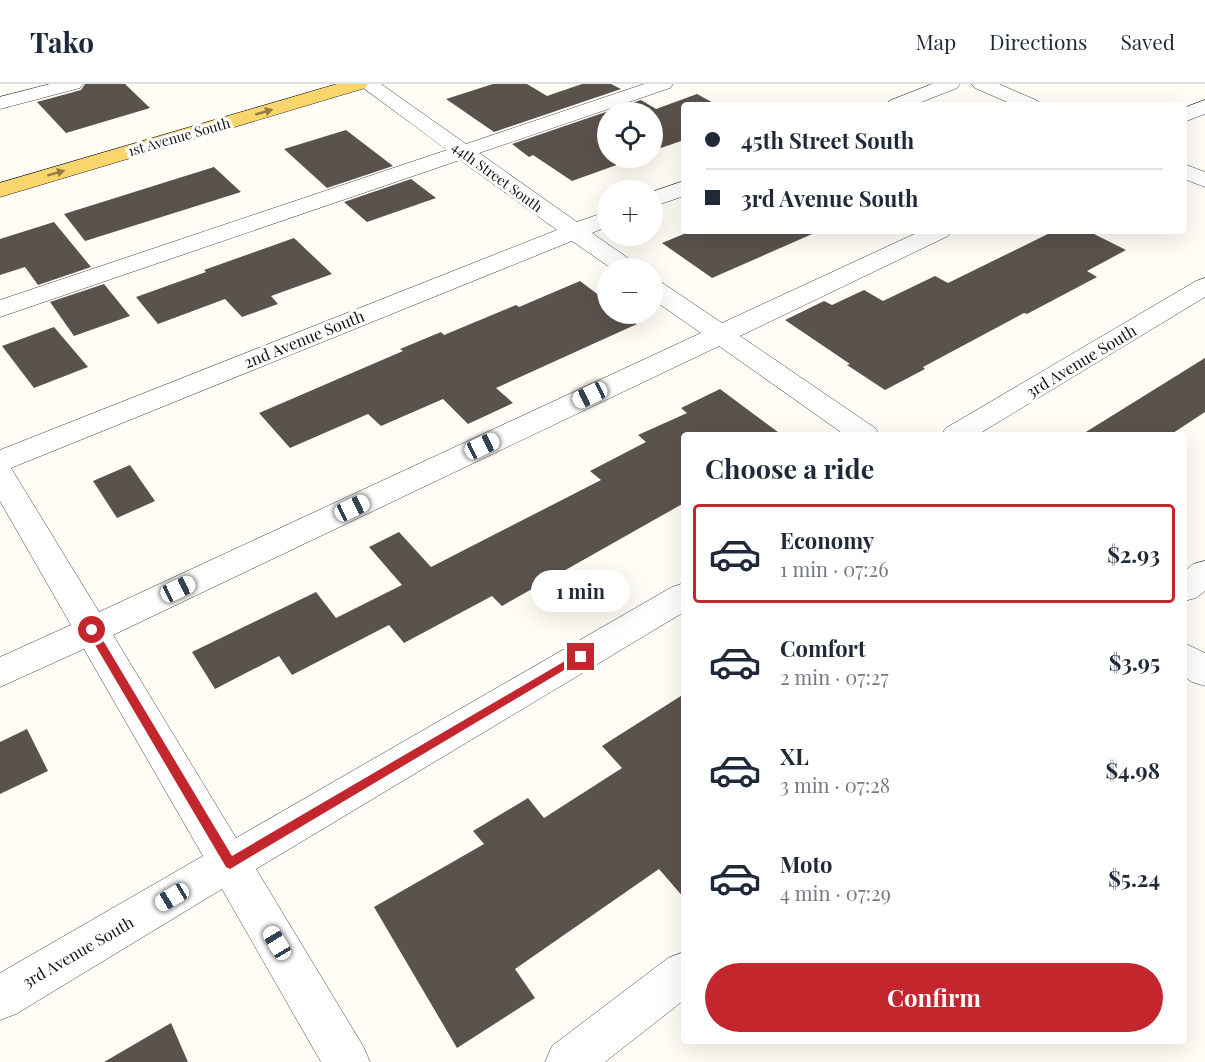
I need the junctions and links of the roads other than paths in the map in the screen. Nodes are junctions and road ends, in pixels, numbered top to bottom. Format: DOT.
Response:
graph roads {
  1 [pos="73,84"];
  2 [pos="357,84"];
  3 [pos="368,84"];
  4 [pos="663,84"];
  5 [pos="950,84"];
  6 [pos="982,84"];
  7 [pos="904,102"];
  8 [pos="1024,102"];
  9 [pos="0,103"];
  10 [pos="1205,106"];
  11 [pos="1187,115"];
  12 [pos="462,152"];
  13 [pos="1187,172"];
  14 [pos="1205,180"];
  15 [pos="681,189"];
  16 [pos="0,190"];
  17 [pos="663,196"];
  18 [pos="597,222"];
  19 [pos="572,231"];
  20 [pos="934,234"];
  21 [pos="611,258"];
  22 [pos="1205,286"];
  23 [pos="663,295"];
  24 [pos="0,309"];
  25 [pos="720,334"];
  26 [pos="861,432"];
  27 [pos="961,432"];
  28 [pos="0,461"];
  29 [pos="0,475"];
  30 [pos="1205,573"];
  31 [pos="1187,587"];
  32 [pos="681,598"];
  33 [pos="92,630"];
  34 [pos="1187,659"];
  35 [pos="1205,672"];
  36 [pos="0,673"];
  37 [pos="230,864"];
  38 [pos="681,975"];
  39 [pos="0,998"];
  40 [pos="347,1062"];
  41 [pos="568,1062"];
  1 -- 9 [label="street"];
  16 -- 2 [label="main road, 1st Avenue South, one-way"];
  3 -- 12 [label="street, 44th Street South"];
  4 -- 12 [label="street"];
  5 -- 7 [label="street"];
  6 -- 8 [label="street"];
  10 -- 11 [label="street"];
  12 -- 19 [label="street, 44th Street South"];
  12 -- 24 [label="street"];
  13 -- 14 [label="street"];
  15 -- 17 [label="street"];
  18 -- 19 [label="street, 2nd Avenue South"];
  19 -- 21 [label="street, 44th Street South"];
  19 -- 28 [label="street, 2nd Avenue South"];
  20 -- 25 [label="street"];
  22 -- 27 [label="street, 3rd Avenue South"];
  23 -- 25 [label="street"];
  25 -- 26 [label="street"];
  25 -- 33 [label="street"];
  29 -- 33 [label="street"];
  30 -- 31 [label="street"];
  32 -- 37 [label="street, 3rd Avenue South"];
  33 -- 36 [label="street"];
  33 -- 37 [label="street"];
  34 -- 35 [label="street"];
  37 -- 39 [label="street, 3rd Avenue South"];
  37 -- 40 [label="street"];
  38 -- 41 [label="street"];
}
